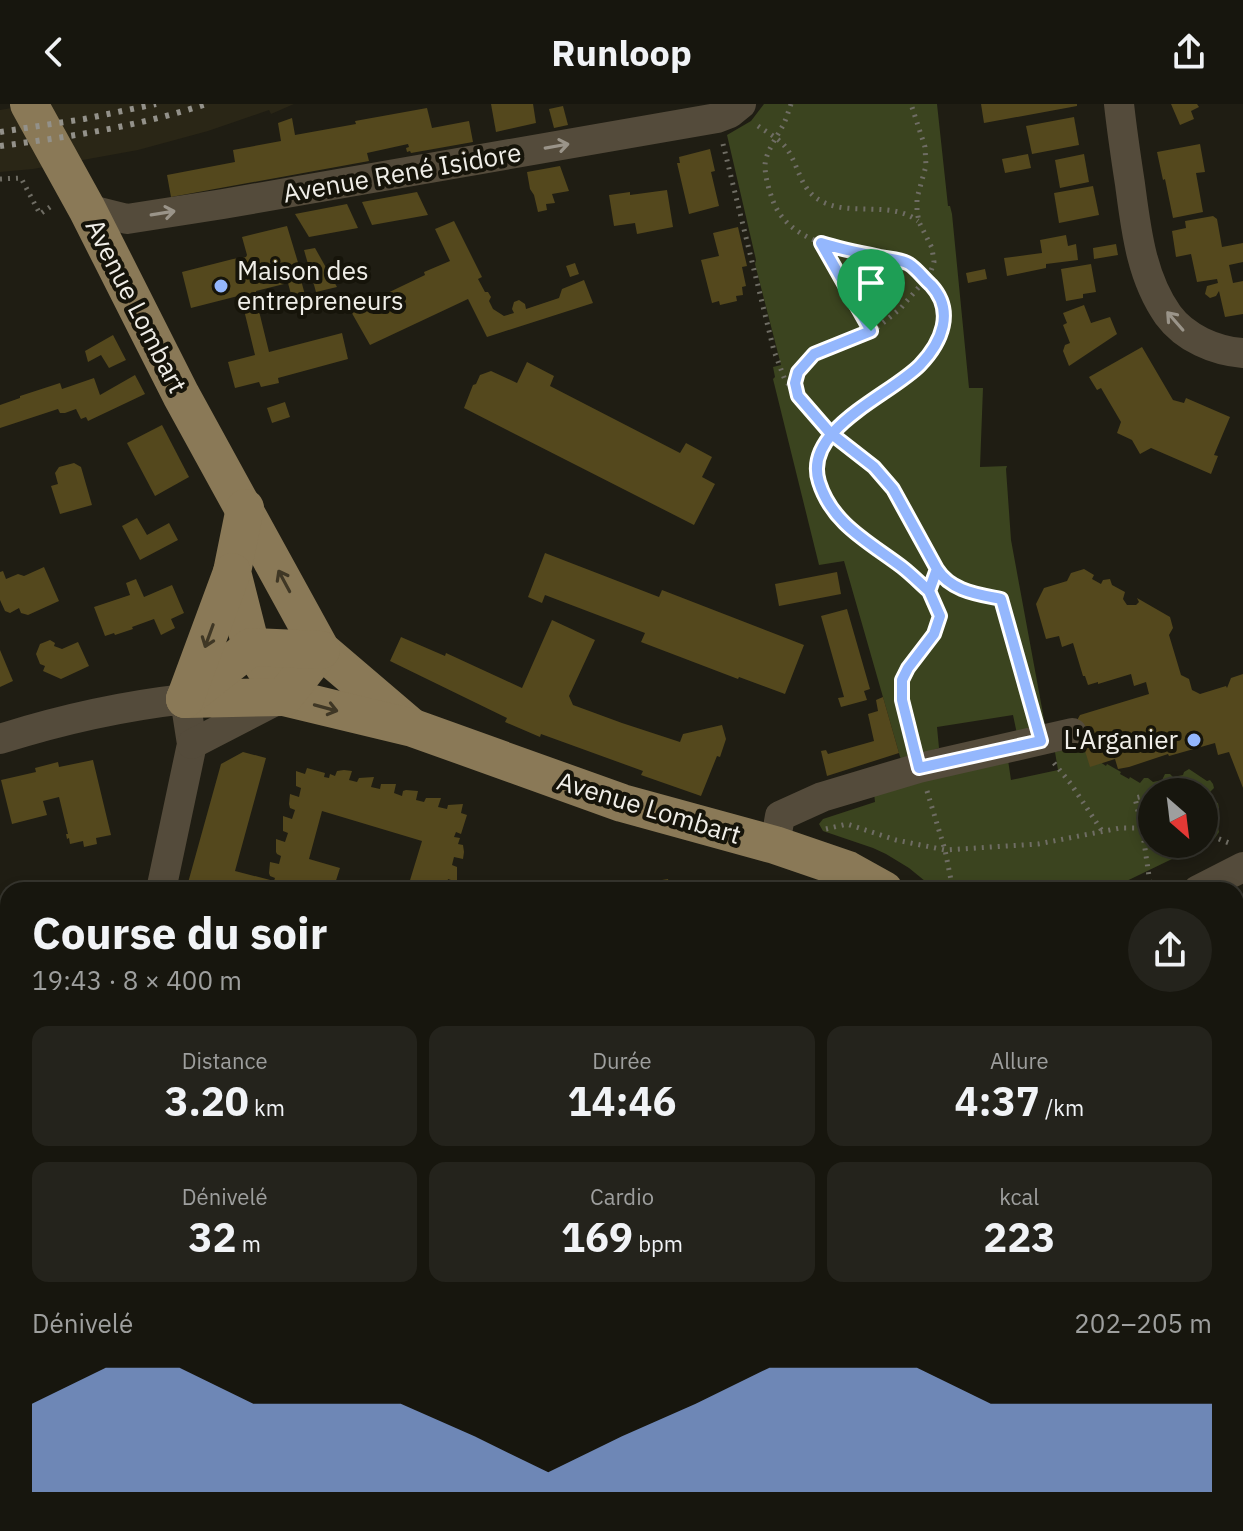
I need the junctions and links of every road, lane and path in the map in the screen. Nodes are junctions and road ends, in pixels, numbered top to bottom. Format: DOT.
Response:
graph roads {
  1 [pos="29,104"];
  2 [pos="791,104"];
  3 [pos="911,104"];
  4 [pos="1119,104"];
  5 [pos="730,118"];
  6 [pos="0,179"];
  7 [pos="87,209"];
  8 [pos="40,214"];
  9 [pos="919,222"];
  10 [pos="821,243"];
  11 [pos="871,331"];
  12 [pos="1243,353"];
  13 [pos="798,396"];
  14 [pos="831,433"];
  15 [pos="245,508"];
  16 [pos="937,569"];
  17 [pos="232,572"];
  18 [pos="929,591"];
  19 [pos="251,647"];
  20 [pos="321,650"];
  21 [pos="284,697"];
  22 [pos="185,699"];
  23 [pos="413,728"];
  24 [pos="1072,733"];
  25 [pos="0,739"];
  26 [pos="1041,741"];
  27 [pos="192,744"];
  28 [pos="919,768"];
  29 [pos="1138,828"];
  30 [pos="822,830"];
  31 [pos="1102,831"];
  32 [pos="1218,842"];
  33 [pos="775,845"];
  34 [pos="945,850"];
  35 [pos="1237,855"];
  36 [pos="1146,858"];
  37 [pos="163,882"];
  38 [pos="870,882"];
  39 [pos="952,882"];
  40 [pos="1150,882"];
  41 [pos="1207,882"];
  1 -- 7 [label="main road, Avenue Lombart"];
  2 -- 10 [label="path"];
  3 -- 9 [label="path"];
  12 -- 4 [label="street, one-way"];
  7 -- 5 [label="street, Avenue René Isidore, one-way"];
  5 -- 9 [label="path"];
  5 -- 13 [label="path"];
  6 -- 8 [label="path"];
  7 -- 15 [label="main road, Avenue Lombart"];
  9 -- 11 [label="path"];
  10 -- 11 [label="path"];
  10 -- 14 [label="path"];
  11 -- 13 [label="path"];
  13 -- 14 [label="path"];
  14 -- 16 [label="path"];
  14 -- 18 [label="path"];
  15 -- 17 [label="main road"];
  20 -- 15 [label="main road, Avenue Lombart, one-way"];
  16 -- 18 [label="path"];
  16 -- 26 [label="path"];
  17 -- 19 [label="main road"];
  17 -- 22 [label="main road, one-way"];
  18 -- 28 [label="path"];
  19 -- 20 [label="main road"];
  19 -- 21 [label="main road"];
  19 -- 22 [label="main road"];
  20 -- 21 [label="main road"];
  20 -- 23 [label="main road, Avenue Lombart"];
  21 -- 22 [label="main road, Avenue Lombart"];
  21 -- 23 [label="main road, Avenue Lombart, one-way"];
  21 -- 27 [label="street"];
  22 -- 25 [label="street"];
  22 -- 27 [label="street"];
  23 -- 33 [label="main road, Avenue Lombart"];
  24 -- 26 [label="street"];
  26 -- 28 [label="street"];
  26 -- 31 [label="path"];
  27 -- 37 [label="street"];
  28 -- 33 [label="street"];
  28 -- 34 [label="path"];
  29 -- 31 [label="path"];
  30 -- 34 [label="path"];
  31 -- 34 [label="path"];
  32 -- 35 [label="path"];
  33 -- 38 [label="main road, Avenue Lombart"];
  34 -- 39 [label="path"];
  35 -- 41 [label="street"];
  36 -- 40 [label="path"];
}
